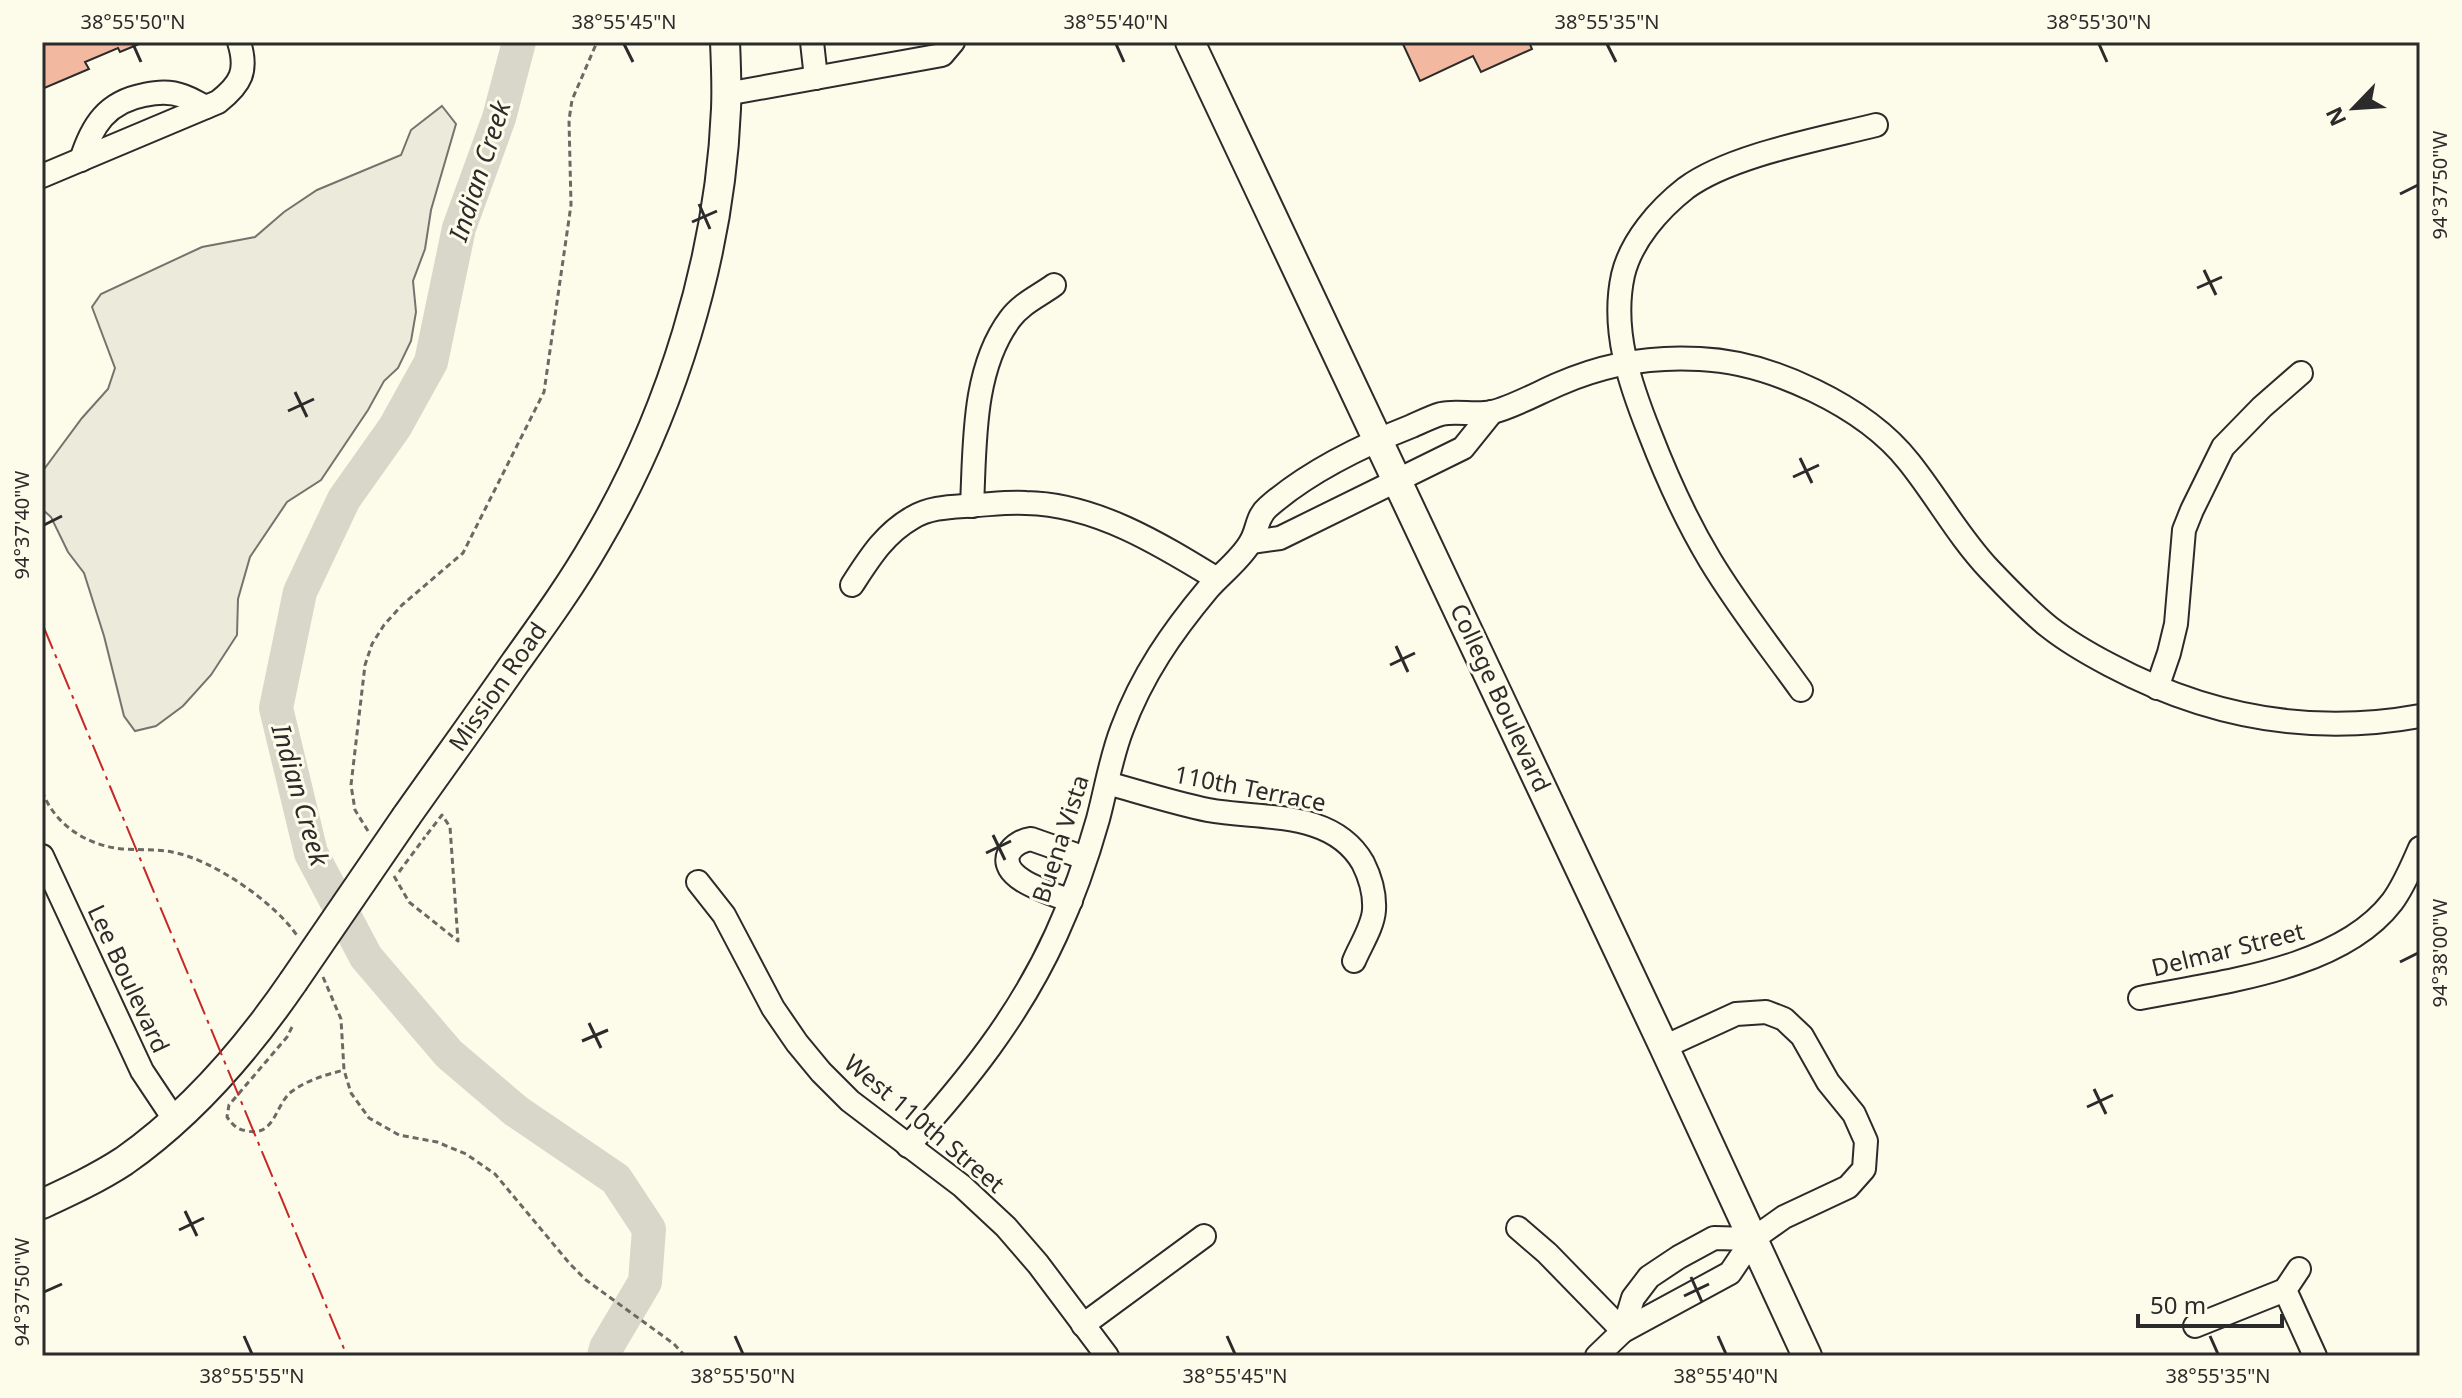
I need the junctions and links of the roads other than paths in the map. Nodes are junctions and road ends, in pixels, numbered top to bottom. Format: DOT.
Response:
graph roads {
  1 [pos="239,42"];
  2 [pos="725,42"];
  3 [pos="812,42"];
  4 [pos="953,42"];
  5 [pos="1190,42"];
  6 [pos="816,78"];
  7 [pos="726,94"];
  8 [pos="206,107"];
  9 [pos="1876,125"];
  10 [pos="81,160"];
  11 [pos="42,176"];
  12 [pos="1054,285"];
  13 [pos="1625,362"];
  14 [pos="2301,373"];
  15 [pos="1492,412"];
  16 [pos="1378,440"];
  17 [pos="1398,481"];
  18 [pos="972,506"];
  19 [pos="1251,542"];
  20 [pos="1217,579"];
  21 [pos="852,585"];
  22 [pos="2157,688"];
  23 [pos="1801,690"];
  24 [pos="2419,719"];
  25 [pos="1107,783"];
  26 [pos="2420,848"];
  27 [pos="42,856"];
  28 [pos="1085,858"];
  29 [pos="698,882"];
  30 [pos="1071,901"];
  31 [pos="1354,961"];
  32 [pos="2140,998"];
  33 [pos="1664,1047"];
  34 [pos="174,1119"];
  35 [pos="908,1146"];
  36 [pos="42,1204"];
  37 [pos="1518,1228"];
  38 [pos="1204,1236"];
  39 [pos="1753,1239"];
  40 [pos="2299,1269"];
  41 [pos="2285,1290"];
  42 [pos="1083,1325"];
  43 [pos="2195,1326"];
  44 [pos="1623,1331"];
  45 [pos="1107,1356"];
  46 [pos="1597,1356"];
  47 [pos="1807,1356"];
  48 [pos="2315,1356"];
  1 -- 8 [label="street"];
  2 -- 7 [label="main road, Mission Road"];
  3 -- 6 [label="street"];
  4 -- 6 [label="street"];
  5 -- 16 [label="main road, College Boulevard"];
  6 -- 7 [label="street"];
  7 -- 34 [label="main road, Mission Road, bridge"];
  8 -- 10 [label="street"];
  8 -- 10 [label="street"];
  9 -- 13 [label="street"];
  10 -- 11 [label="street"];
  12 -- 18 [label="street"];
  13 -- 15 [label="street"];
  13 -- 22 [label="street"];
  13 -- 23 [label="street"];
  14 -- 22 [label="street"];
  15 -- 16 [label="street, Buena Vista"];
  15 -- 17 [label="street"];
  16 -- 17 [label="main road, College Boulevard"];
  16 -- 19 [label="street, Buena Vista"];
  17 -- 19 [label="street"];
  17 -- 33 [label="main road, College Boulevard"];
  18 -- 20 [label="street"];
  18 -- 21 [label="street"];
  19 -- 20 [label="street, Buena Vista"];
  20 -- 25 [label="street, Buena Vista"];
  22 -- 24 [label="street"];
  25 -- 28 [label="street, Buena Vista"];
  25 -- 31 [label="street, 110th Terrace"];
  26 -- 32 [label="street, Delmar Street"];
  27 -- 34 [label="street, Lee Boulevard"];
  28 -- 30 [label="street, Buena Vista"];
  28 -- 30 [label="street"];
  29 -- 35 [label="street, West 110th Street"];
  30 -- 35 [label="street, Buena Vista"];
  33 -- 39 [label="main road, College Boulevard"];
  33 -- 39 [label="street"];
  34 -- 36 [label="main road, Mission Road"];
  35 -- 42 [label="street, West 110th Street"];
  37 -- 44 [label="street"];
  38 -- 42 [label="street"];
  39 -- 44 [label="street"];
  39 -- 44 [label="street"];
  39 -- 47 [label="main road, College Boulevard"];
  40 -- 41 [label="street"];
  41 -- 43 [label="street"];
  41 -- 48 [label="street"];
  42 -- 45 [label="street, West 110th Street"];
  44 -- 46 [label="street"];
}
